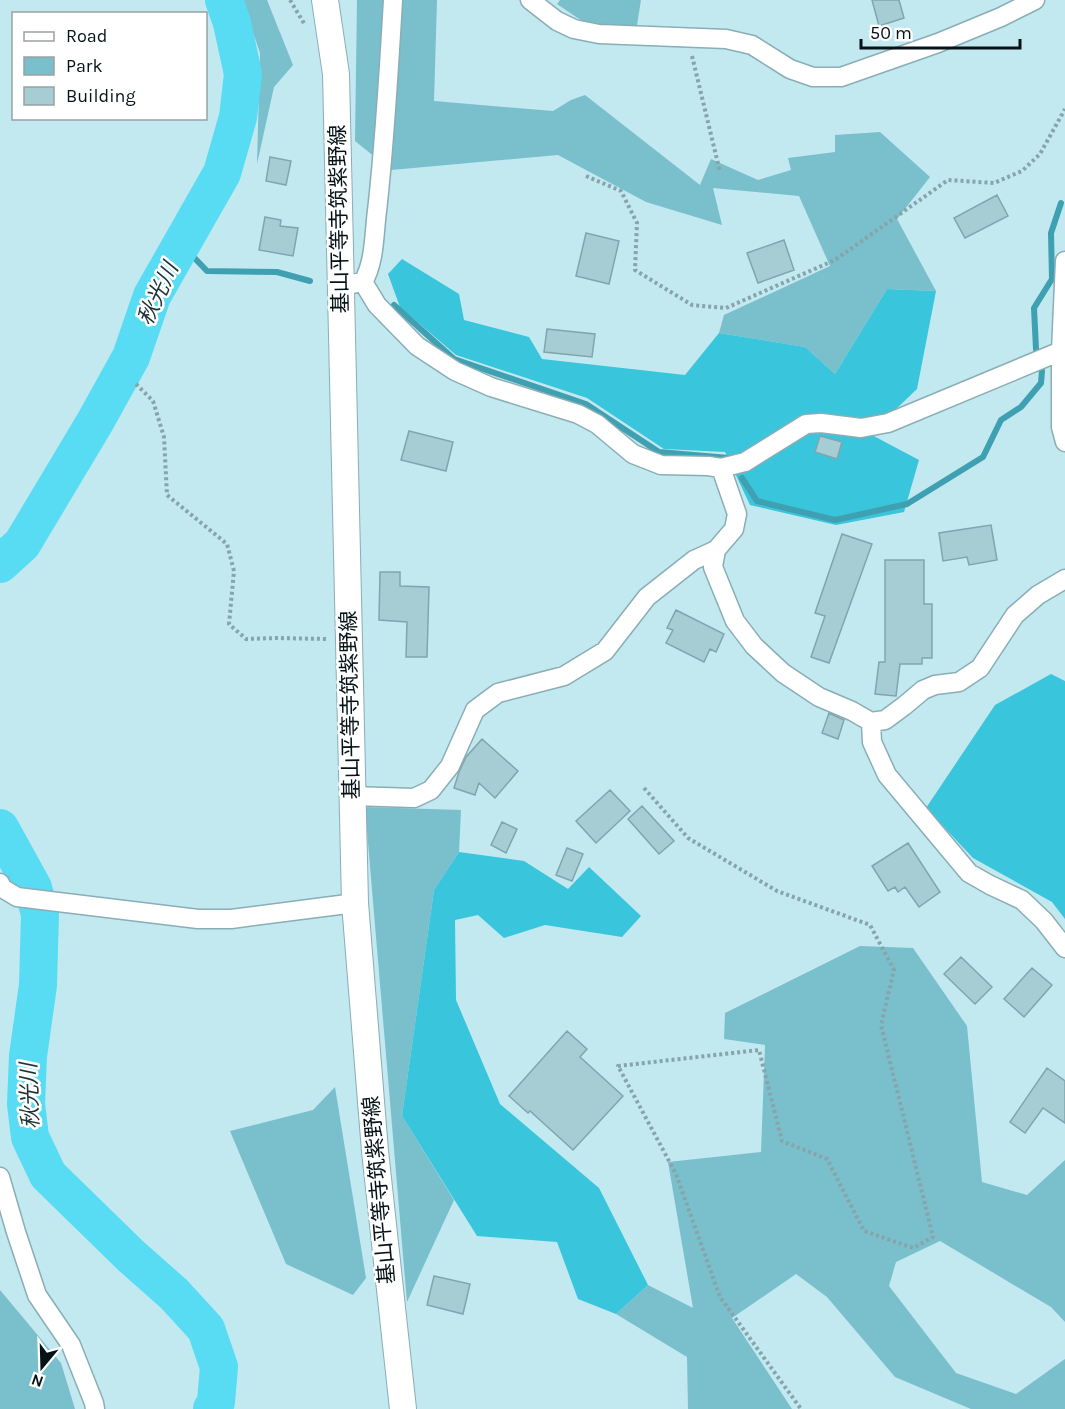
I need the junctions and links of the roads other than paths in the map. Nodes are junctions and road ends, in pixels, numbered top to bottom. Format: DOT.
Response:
graph roads {
  1 [pos="325,0"];
  2 [pos="393,0"];
  3 [pos="530,0"];
  4 [pos="1035,0"];
  5 [pos="1065,261"];
  6 [pos="352,283"];
  7 [pos="1061,351"];
  8 [pos="1065,442"];
  9 [pos="721,468"];
  10 [pos="716,550"];
  11 [pos="1065,579"];
  12 [pos="871,723"];
  13 [pos="352,796"];
  14 [pos="0,883"];
  15 [pos="355,903"];
  16 [pos="1065,948"];
  17 [pos="0,1176"];
  18 [pos="95,1409"];
  19 [pos="403,1409"];
  1 -- 6 [label="main road, 基山平等寺筑紫野線"];
  2 -- 6 [label="street"];
  3 -- 4 [label="street"];
  5 -- 7 [label="street"];
  6 -- 9 [label="street"];
  6 -- 13 [label="main road, 基山平等寺筑紫野線"];
  7 -- 8 [label="street"];
  7 -- 9 [label="street"];
  9 -- 10 [label="street"];
  10 -- 12 [label="street"];
  10 -- 13 [label="street"];
  11 -- 12 [label="street"];
  12 -- 16 [label="street"];
  13 -- 15 [label="main road, 基山平等寺筑紫野線"];
  14 -- 15 [label="street"];
  15 -- 19 [label="main road, 基山平等寺筑紫野線"];
  17 -- 18 [label="street"];
}
